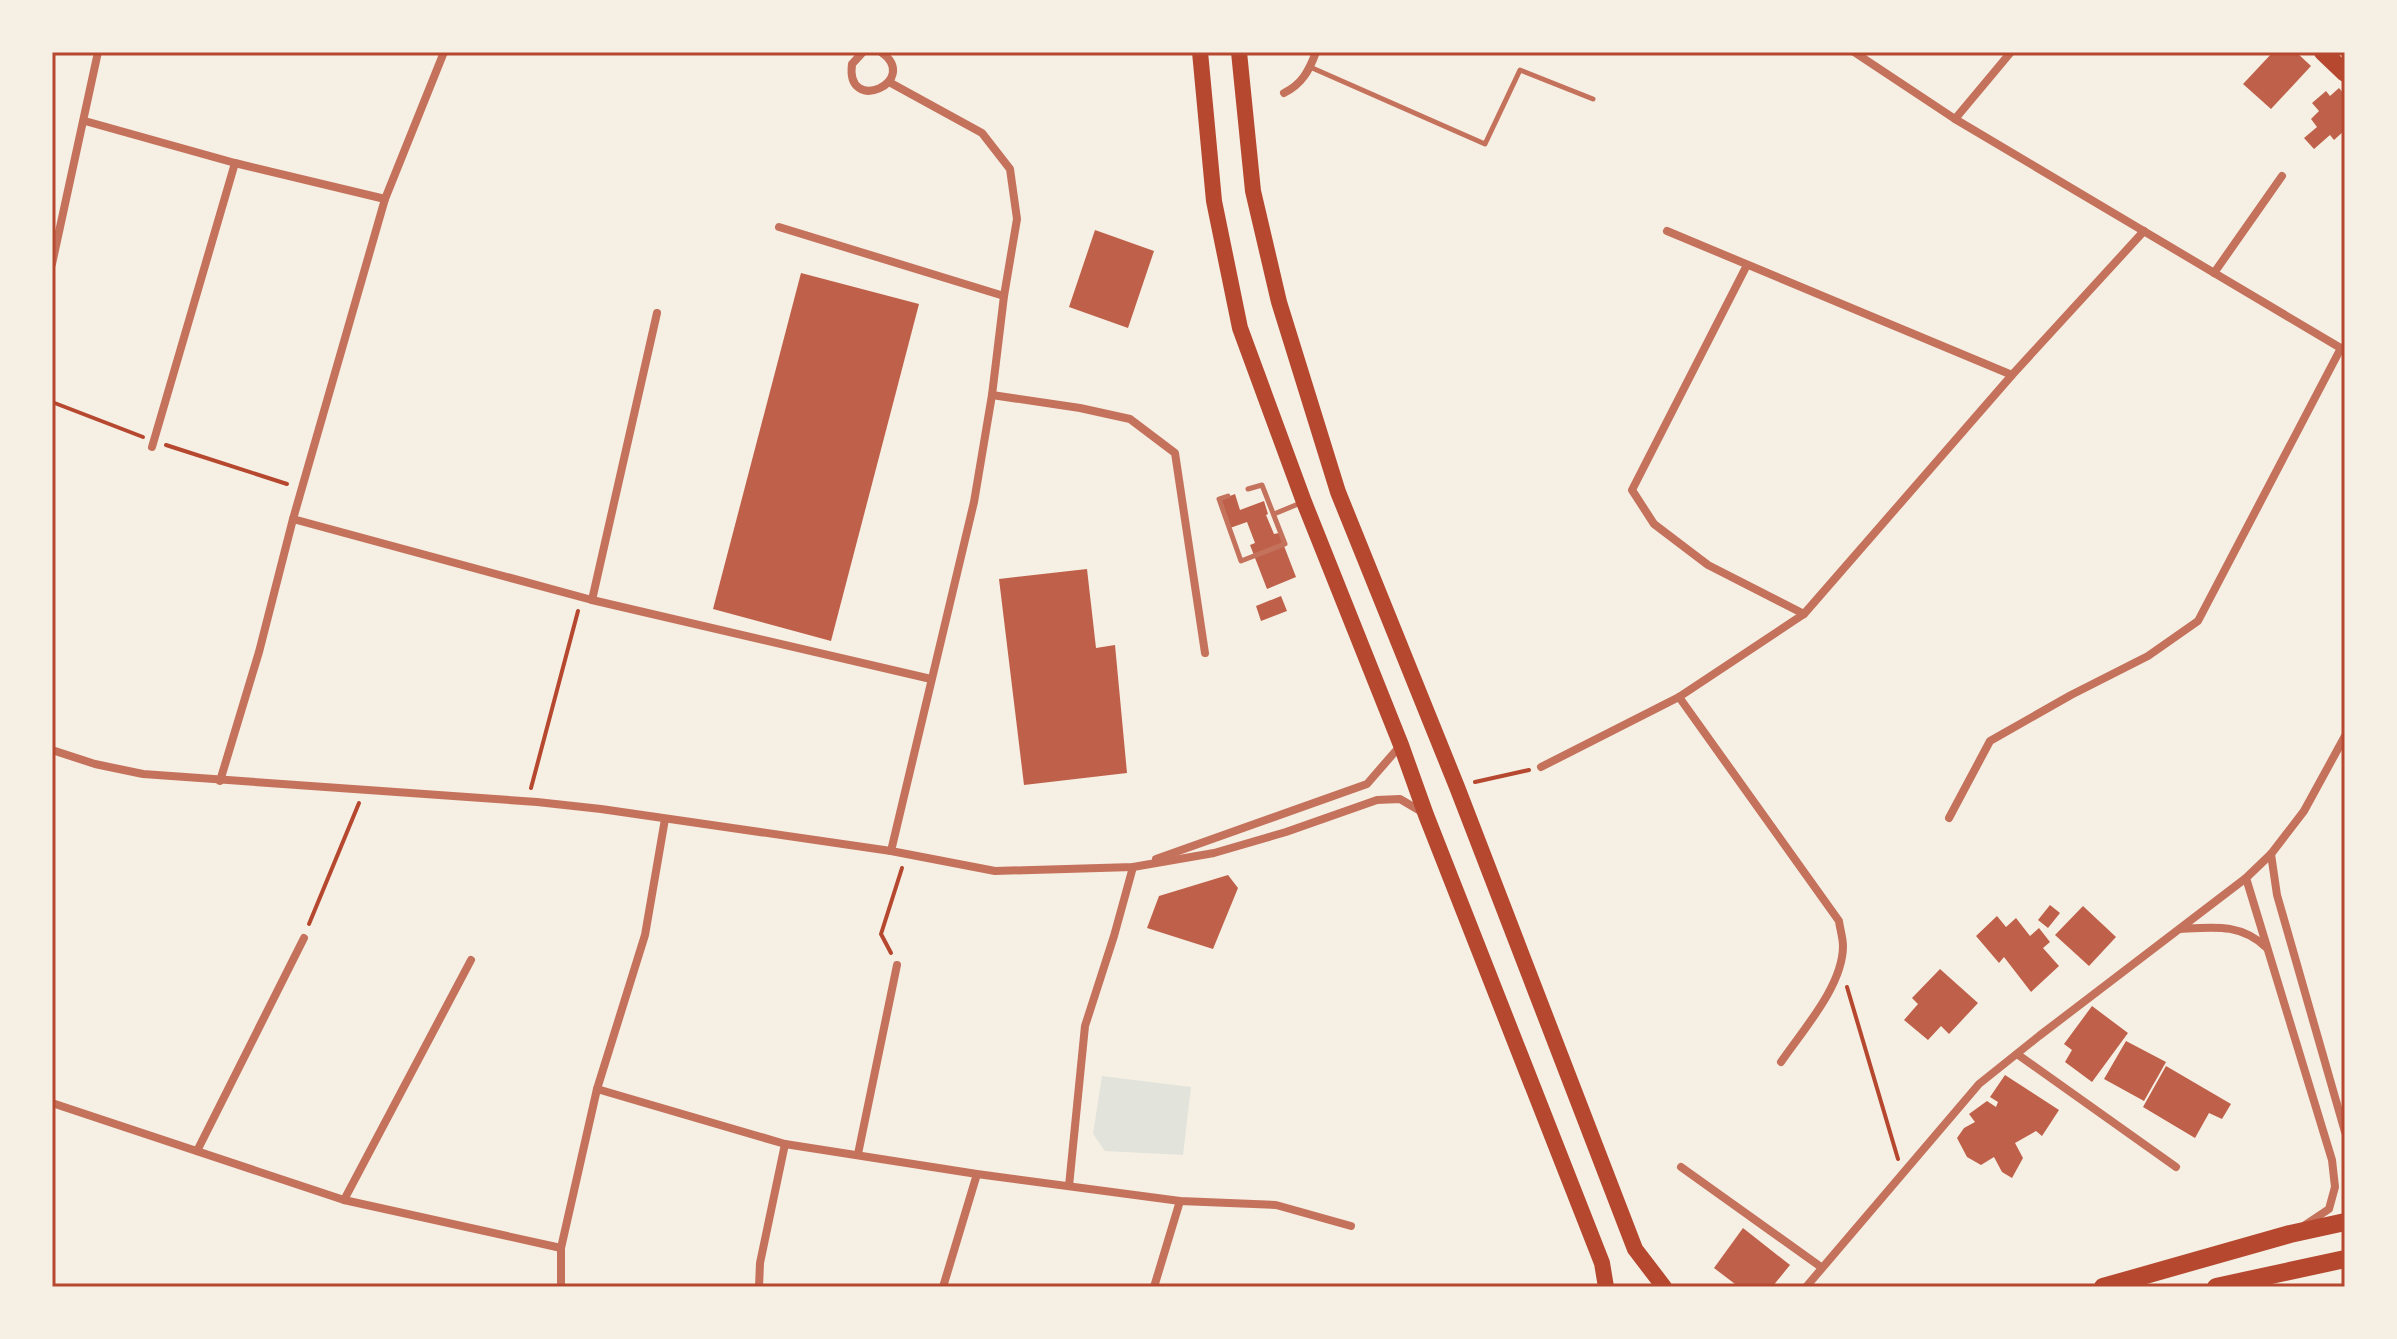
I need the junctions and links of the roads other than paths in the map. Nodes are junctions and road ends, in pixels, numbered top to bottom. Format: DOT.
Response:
graph roads {
  1 [pos="98,52"];
  2 [pos="444,52"];
  3 [pos="845,52"];
  4 [pos="1200,52"];
  5 [pos="1239,52"];
  6 [pos="1316,52"];
  7 [pos="1854,52"];
  8 [pos="2011,52"];
  9 [pos="2323,52"];
  10 [pos="885,53"];
  11 [pos="859,55"];
  12 [pos="1310,67"];
  13 [pos="2345,73"];
  14 [pos="889,82"];
  15 [pos="1284,93"];
  16 [pos="1593,99"];
  17 [pos="1955,119"];
  18 [pos="85,121"];
  19 [pos="235,163"];
  20 [pos="2282,176"];
  21 [pos="385,199"];
  22 [pos="779,227"];
  23 [pos="1667,231"];
  24 [pos="2144,231"];
  25 [pos="52,264"];
  26 [pos="1747,265"];
  27 [pos="2214,273"];
  28 [pos="1004,296"];
  29 [pos="657,313"];
  30 [pos="2343,349"];
  31 [pos="2012,375"];
  32 [pos="992,395"];
  33 [pos="153,444"];
  34 [pos="1248,489"];
  35 [pos="1228,496"];
  36 [pos="1304,502"];
  37 [pos="1274,514"];
  38 [pos="293,519"];
  39 [pos="592,600"];
  40 [pos="1804,614"];
  41 [pos="1205,653"];
  42 [pos="931,679"];
  43 [pos="1679,697"];
  44 [pos="2345,736"];
  45 [pos="1401,745"];
  46 [pos="52,750"];
  47 [pos="1541,767"];
  48 [pos="220,781"];
  49 [pos="1426,815"];
  50 [pos="1949,818"];
  51 [pos="665,819"];
  52 [pos="891,851"];
  53 [pos="2271,854"];
  54 [pos="1133,867"];
  55 [pos="2246,878"];
  56 [pos="2180,929"];
  57 [pos="304,938"];
  58 [pos="2267,949"];
  59 [pos="471,960"];
  60 [pos="897,965"];
  61 [pos="2017,1054"];
  62 [pos="1781,1062"];
  63 [pos="597,1089"];
  64 [pos="52,1103"];
  65 [pos="2345,1132"];
  66 [pos="785,1144"];
  67 [pos="197,1151"];
  68 [pos="858,1154"];
  69 [pos="1681,1167"];
  70 [pos="2176,1167"];
  71 [pos="977,1174"];
  72 [pos="1069,1186"];
  73 [pos="344,1200"];
  74 [pos="1180,1201"];
  75 [pos="2345,1222"];
  76 [pos="1351,1226"];
  77 [pos="2290,1234"];
  78 [pos="561,1248"];
  79 [pos="2345,1259"];
  80 [pos="1821,1267"];
  81 [pos="561,1287"];
  82 [pos="759,1287"];
  83 [pos="943,1287"];
  84 [pos="1154,1287"];
  85 [pos="1606,1287"];
  86 [pos="1664,1287"];
  87 [pos="1806,1287"];
  88 [pos="2103,1287"];
  89 [pos="2216,1287"];
  1 -- 18 [label="street"];
  2 -- 21 [label="street"];
  3 -- 11 [label="street"];
  4 -- 36 [label="main road"];
  5 -- 86 [label="main road"];
  6 -- 12 [label="street"];
  7 -- 17 [label="street"];
  8 -- 17 [label="street"];
  9 -- 13 [label="main road"];
  10 -- 14 [label="street"];
  11 -- 14 [label="street"];
  12 -- 15 [label="street"];
  12 -- 16 [label="lane"];
  14 -- 28 [label="street"];
  17 -- 24 [label="street"];
  18 -- 19 [label="street"];
  18 -- 25 [label="street"];
  19 -- 21 [label="street"];
  19 -- 33 [label="street"];
  20 -- 27 [label="street"];
  21 -- 38 [label="street"];
  22 -- 28 [label="street"];
  23 -- 26 [label="street"];
  24 -- 27 [label="street"];
  24 -- 31 [label="street"];
  26 -- 31 [label="street"];
  26 -- 40 [label="street"];
  27 -- 30 [label="street"];
  28 -- 32 [label="street"];
  29 -- 39 [label="street"];
  30 -- 50 [label="street"];
  31 -- 40 [label="street"];
  32 -- 41 [label="street"];
  32 -- 42 [label="street"];
  34 -- 37 [label="lane"];
  35 -- 37 [label="lane"];
  36 -- 37 [label="lane"];
  36 -- 45 [label="main road"];
  38 -- 39 [label="street"];
  38 -- 48 [label="street"];
  39 -- 42 [label="street"];
  40 -- 43 [label="street"];
  42 -- 52 [label="street"];
  43 -- 47 [label="street"];
  43 -- 62 [label="street"];
  44 -- 53 [label="street"];
  45 -- 49 [label="main road"];
  45 -- 54 [label="street"];
  46 -- 48 [label="street"];
  48 -- 51 [label="street"];
  49 -- 54 [label="street"];
  49 -- 85 [label="main road"];
  51 -- 52 [label="street"];
  51 -- 63 [label="street"];
  52 -- 54 [label="street"];
  53 -- 55 [label="street"];
  53 -- 65 [label="street"];
  54 -- 72 [label="street"];
  55 -- 56 [label="street"];
  55 -- 58 [label="street"];
  56 -- 58 [label="street"];
  56 -- 61 [label="street"];
  57 -- 67 [label="street"];
  58 -- 77 [label="street"];
  59 -- 73 [label="street"];
  60 -- 68 [label="street"];
  61 -- 70 [label="street"];
  61 -- 80 [label="street"];
  63 -- 66 [label="street"];
  63 -- 78 [label="street"];
  64 -- 67 [label="street"];
  66 -- 68 [label="street"];
  66 -- 82 [label="street"];
  67 -- 73 [label="street"];
  68 -- 71 [label="street"];
  69 -- 80 [label="street"];
  71 -- 72 [label="street"];
  71 -- 83 [label="street"];
  72 -- 74 [label="street"];
  73 -- 78 [label="street"];
  74 -- 76 [label="street"];
  74 -- 84 [label="street"];
  75 -- 77 [label="main road"];
  77 -- 88 [label="main road"];
  78 -- 81 [label="street"];
  79 -- 89 [label="main road"];
  80 -- 87 [label="street"];
}
